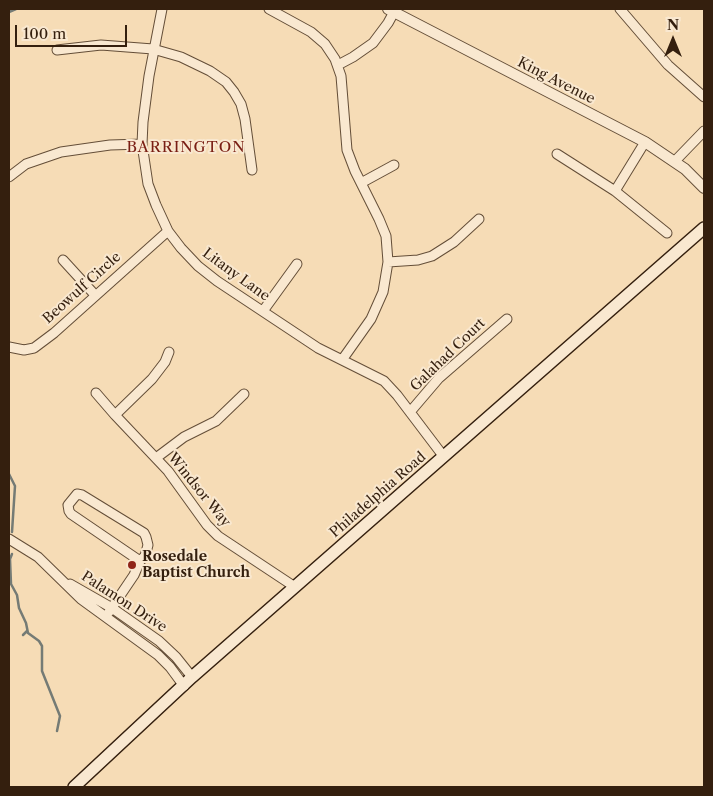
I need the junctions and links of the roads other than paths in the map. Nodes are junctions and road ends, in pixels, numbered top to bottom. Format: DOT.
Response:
graph roads {
  1 [pos="162,9"];
  2 [pos="268,9"];
  3 [pos="391,10"];
  4 [pos="626,11"];
  5 [pos="153,49"];
  6 [pos="57,50"];
  7 [pos="338,65"];
  8 [pos="704,96"];
  9 [pos="704,131"];
  10 [pos="645,142"];
  11 [pos="142,144"];
  12 [pos="557,154"];
  13 [pos="675,161"];
  14 [pos="394,165"];
  15 [pos="252,170"];
  16 [pos="9,177"];
  17 [pos="361,183"];
  18 [pos="704,188"];
  19 [pos="615,191"];
  20 [pos="479,219"];
  21 [pos="704,228"];
  22 [pos="168,230"];
  23 [pos="667,233"];
  24 [pos="63,260"];
  25 [pos="388,262"];
  26 [pos="297,264"];
  27 [pos="95,295"];
  28 [pos="262,311"];
  29 [pos="507,319"];
  30 [pos="9,347"];
  31 [pos="169,352"];
  32 [pos="342,360"];
  33 [pos="96,393"];
  34 [pos="244,394"];
  35 [pos="410,412"];
  36 [pos="115,415"];
  37 [pos="444,457"];
  38 [pos="156,458"];
  39 [pos="9,539"];
  40 [pos="140,561"];
  41 [pos="57,576"];
  42 [pos="295,587"];
  43 [pos="112,608"];
  44 [pos="106,617"];
  45 [pos="188,682"];
  46 [pos="74,787"];
  1 -- 5 [label="street, Litany Lane"];
  2 -- 7 [label="street"];
  3 -- 7 [label="street"];
  3 -- 10 [label="street, King Avenue"];
  4 -- 8 [label="street"];
  5 -- 6 [label="street"];
  5 -- 11 [label="street, Litany Lane"];
  5 -- 15 [label="street"];
  7 -- 17 [label="street"];
  9 -- 13 [label="street"];
  10 -- 13 [label="street, King Avenue"];
  10 -- 19 [label="street"];
  11 -- 16 [label="street"];
  11 -- 22 [label="street, Litany Lane"];
  12 -- 19 [label="street"];
  13 -- 18 [label="street, King Avenue"];
  14 -- 17 [label="street"];
  17 -- 25 [label="street"];
  19 -- 23 [label="street"];
  20 -- 25 [label="street"];
  21 -- 37 [label="main road, Philadelphia Road"];
  22 -- 27 [label="street, Beowulf Circle"];
  22 -- 28 [label="street, Litany Lane"];
  24 -- 27 [label="street"];
  25 -- 32 [label="street"];
  26 -- 28 [label="street"];
  27 -- 30 [label="street, Beowulf Circle"];
  28 -- 32 [label="street, Litany Lane"];
  29 -- 35 [label="street, Galahad Court"];
  31 -- 36 [label="street"];
  32 -- 35 [label="street, Litany Lane"];
  33 -- 36 [label="street, Windsor Way"];
  34 -- 38 [label="street"];
  35 -- 37 [label="street, Litany Lane"];
  36 -- 38 [label="street, Windsor Way"];
  37 -- 42 [label="main road, Philadelphia Road"];
  38 -- 42 [label="street, Windsor Way"];
  39 -- 41 [label="street, Palamon Drive"];
  40 -- 40 [label="street"];
  40 -- 43 [label="street"];
  41 -- 43 [label="street, Palamon Drive"];
  41 -- 44 [label="street, Palamon Drive"];
  42 -- 45 [label="main road, Philadelphia Road"];
  43 -- 44 [label="street"];
  43 -- 45 [label="street, Palamon Drive"];
  44 -- 45 [label="street, Palamon Drive"];
  45 -- 46 [label="main road, Philadelphia Road"];
}
